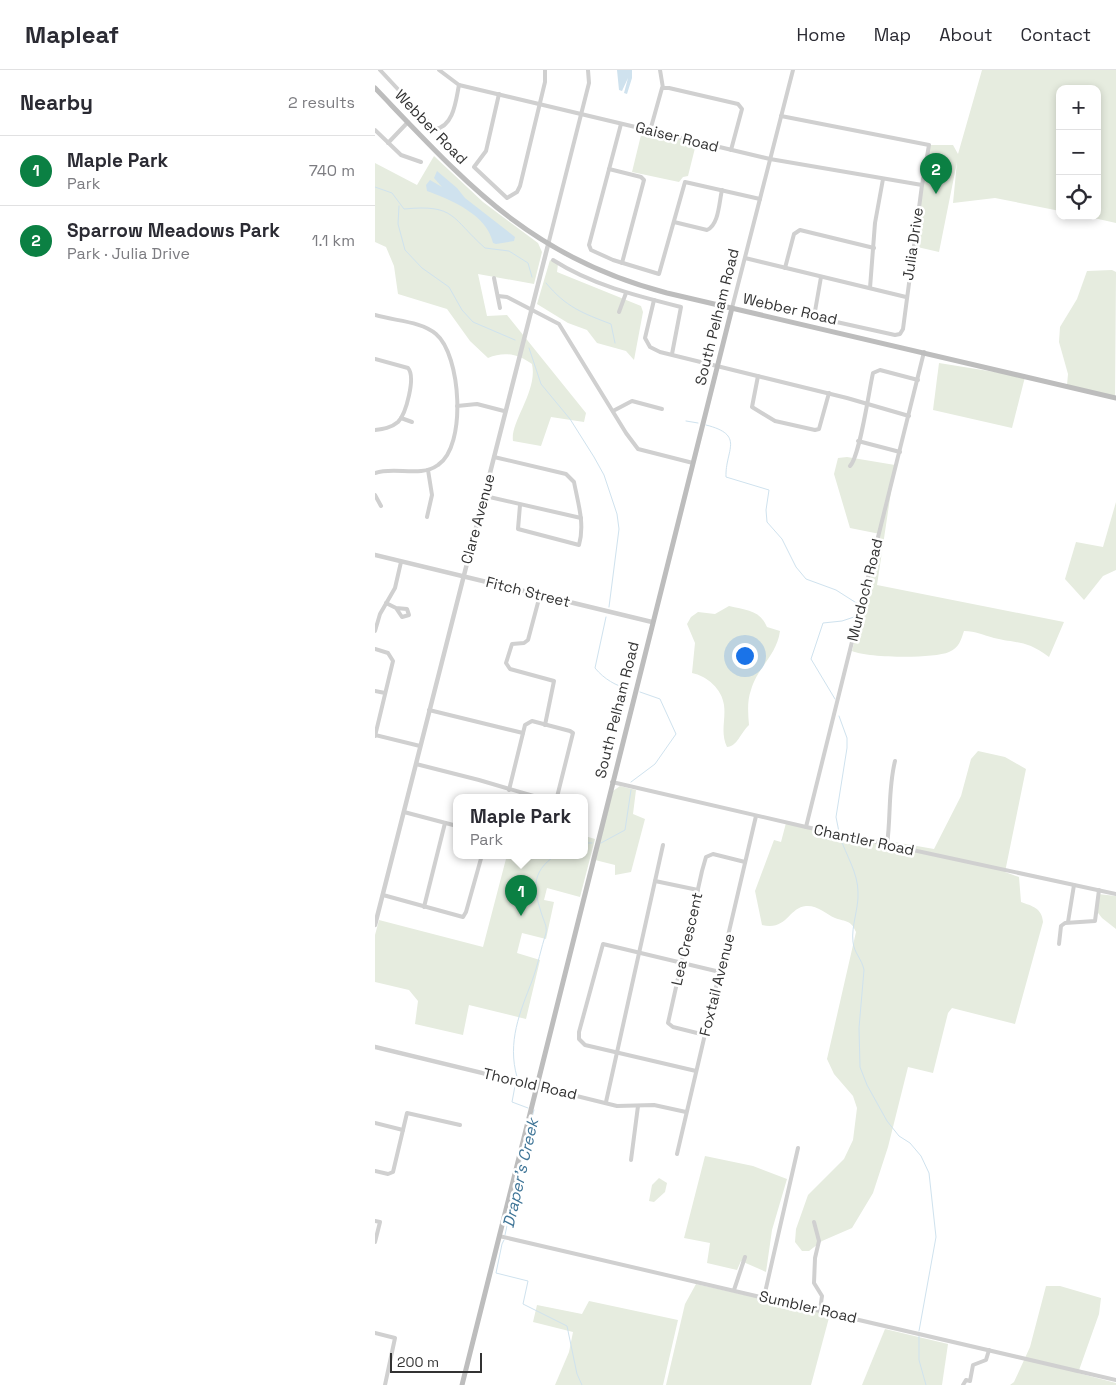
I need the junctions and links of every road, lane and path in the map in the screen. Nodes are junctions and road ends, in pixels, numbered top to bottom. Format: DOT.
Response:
graph roads {
  1 [pos="379,70"];
  2 [pos="439,70"];
  3 [pos="545,70"];
  4 [pos="588,70"];
  5 [pos="659,70"];
  6 [pos="793,70"];
  7 [pos="459,85"];
  8 [pos="375,88"];
  9 [pos="663,88"];
  10 [pos="499,94"];
  11 [pos="540,104"];
  12 [pos="581,114"];
  13 [pos="781,116"];
  14 [pos="408,122"];
  15 [pos="621,124"];
  16 [pos="375,130"];
  17 [pos="650,130"];
  18 [pos="388,143"];
  19 [pos="731,150"];
  20 [pos="770,160"];
  21 [pos="421,162"];
  22 [pos="609,169"];
  23 [pos="883,179"];
  24 [pos="921,185"];
  25 [pos="722,190"];
  26 [pos="760,199"];
  27 [pos="674,222"];
  28 [pos="548,245"];
  29 [pos="874,248"];
  30 [pos="745,258"];
  31 [pos="553,260"];
  32 [pos="622,263"];
  33 [pos="785,268"];
  34 [pos="821,277"];
  35 [pos="494,278"];
  36 [pos="870,288"];
  37 [pos="627,293"];
  38 [pos="498,296"];
  39 [pos="906,297"];
  40 [pos="654,300"];
  41 [pos="500,308"];
  42 [pos="732,308"];
  43 [pos="532,309"];
  44 [pos="619,312"];
  45 [pos="375,315"];
  46 [pos="924,352"];
  47 [pos="672,354"];
  48 [pos="375,359"];
  49 [pos="717,366"];
  50 [pos="758,376"];
  51 [pos="918,380"];
  52 [pos="829,393"];
  53 [pos="1116,398"];
  54 [pos="866,405"];
  55 [pos="457,406"];
  56 [pos="662,409"];
  57 [pos="613,410"];
  58 [pos="504,411"];
  59 [pos="909,416"];
  60 [pos="401,418"];
  61 [pos="412,422"];
  62 [pos="375,430"];
  63 [pos="858,441"];
  64 [pos="900,452"];
  65 [pos="494,457"];
  66 [pos="693,463"];
  67 [pos="850,466"];
  68 [pos="428,470"];
  69 [pos="375,473"];
  70 [pos="375,495"];
  71 [pos="485,496"];
  72 [pos="520,505"];
  73 [pos="381,506"];
  74 [pos="427,517"];
  75 [pos="581,518"];
  76 [pos="375,555"];
  77 [pos="401,562"];
  78 [pos="463,576"];
  79 [pos="540,595"];
  80 [pos="386,602"];
  81 [pos="396,608"];
  82 [pos="652,622"];
  83 [pos="375,631"];
  84 [pos="375,649"];
  85 [pos="375,690"];
  86 [pos="385,693"];
  87 [pos="429,710"];
  88 [pos="545,724"];
  89 [pos="523,733"];
  90 [pos="375,735"];
  91 [pos="420,746"];
  92 [pos="895,762"];
  93 [pos="415,764"];
  94 [pos="612,782"];
  95 [pos="509,790"];
  96 [pos="525,794"];
  97 [pos="558,794"];
  98 [pos="404,812"];
  99 [pos="756,816"];
  100 [pos="445,822"];
  101 [pos="453,825"];
  102 [pos="806,827"];
  103 [pos="663,844"];
  104 [pos="887,845"];
  105 [pos="481,859"];
  106 [pos="745,862"];
  107 [pos="655,881"];
  108 [pos="1074,885"];
  109 [pos="698,890"];
  110 [pos="1099,890"];
  111 [pos="1116,894"];
  112 [pos="375,896"];
  113 [pos="382,896"];
  114 [pos="424,907"];
  115 [pos="1068,922"];
  116 [pos="375,925"];
  117 [pos="1059,944"];
  118 [pos="638,953"];
  119 [pos="682,962"];
  120 [pos="720,972"];
  121 [pos="705,1035"];
  122 [pos="375,1047"];
  123 [pos="617,1053"];
  124 [pos="696,1071"];
  125 [pos="536,1086"];
  126 [pos="605,1102"];
  127 [pos="638,1106"];
  128 [pos="686,1112"];
  129 [pos="375,1123"];
  130 [pos="460,1126"];
  131 [pos="403,1130"];
  132 [pos="797,1148"];
  133 [pos="677,1154"];
  134 [pos="631,1160"];
  135 [pos="375,1171"];
  136 [pos="375,1220"];
  137 [pos="814,1222"];
  138 [pos="499,1236"];
  139 [pos="375,1242"];
  140 [pos="745,1256"];
  141 [pos="734,1290"];
  142 [pos="764,1297"];
  143 [pos="820,1310"];
  144 [pos="375,1333"];
  145 [pos="989,1350"];
  146 [pos="1116,1380"];
  147 [pos="385,1385"];
  148 [pos="462,1385"];
  149 [pos="963,1385"];
  1 -- 7 [label="street"];
  2 -- 7 [label="street, Gaiser Road"];
  3 -- 11 [label="street"];
  4 -- 12 [label="street, Clare Avenue"];
  5 -- 9 [label="street"];
  6 -- 13 [label="street, South Pelham Road"];
  7 -- 10 [label="street, Gaiser Road"];
  8 -- 14 [label="main road, Webber Road"];
  9 -- 17 [label="street"];
  9 -- 19 [label="street"];
  10 -- 11 [label="street, Gaiser Road"];
  10 -- 11 [label="street"];
  11 -- 12 [label="street, Gaiser Road"];
  12 -- 15 [label="street, Gaiser Road"];
  12 -- 28 [label="street, Clare Avenue"];
  13 -- 20 [label="street, South Pelham Road"];
  13 -- 24 [label="street, Julia Drive"];
  14 -- 18 [label="street"];
  14 -- 28 [label="main road, Webber Road"];
  15 -- 17 [label="street, Gaiser Road"];
  15 -- 22 [label="street"];
  16 -- 18 [label="street"];
  17 -- 19 [label="street, Gaiser Road"];
  18 -- 21 [label="street"];
  19 -- 20 [label="street, Gaiser Road"];
  20 -- 23 [label="street, Gaiser Road"];
  20 -- 26 [label="street, South Pelham Road"];
  22 -- 32 [label="street"];
  22 -- 32 [label="street"];
  23 -- 24 [label="street, Gaiser Road"];
  23 -- 29 [label="street"];
  24 -- 39 [label="street, Julia Drive"];
  25 -- 26 [label="street"];
  25 -- 27 [label="street"];
  25 -- 27 [label="street"];
  26 -- 30 [label="street, South Pelham Road"];
  27 -- 32 [label="street"];
  28 -- 42 [label="main road, Webber Road"];
  28 -- 43 [label="street, Clare Avenue"];
  29 -- 33 [label="street"];
  29 -- 36 [label="street"];
  30 -- 33 [label="street"];
  30 -- 42 [label="street, South Pelham Road"];
  31 -- 37 [label="street"];
  33 -- 34 [label="street"];
  34 -- 36 [label="street"];
  34 -- 39 [label="street, Julia Drive"];
  35 -- 38 [label="street"];
  36 -- 39 [label="street"];
  37 -- 40 [label="street"];
  37 -- 44 [label="street"];
  38 -- 41 [label="street"];
  38 -- 43 [label="street"];
  40 -- 47 [label="street"];
  40 -- 49 [label="street"];
  42 -- 46 [label="main road, Webber Road"];
  42 -- 49 [label="main road, South Pelham Road"];
  43 -- 57 [label="street"];
  43 -- 58 [label="street, Clare Avenue"];
  45 -- 55 [label="street"];
  46 -- 51 [label="street, Murdoch Road"];
  46 -- 53 [label="main road, Webber Road"];
  48 -- 60 [label="street"];
  49 -- 50 [label="street"];
  49 -- 66 [label="main road, South Pelham Road"];
  50 -- 52 [label="street"];
  50 -- 52 [label="street"];
  51 -- 54 [label="street"];
  51 -- 59 [label="street, Murdoch Road"];
  52 -- 54 [label="street"];
  54 -- 59 [label="street"];
  54 -- 63 [label="street"];
  55 -- 58 [label="street"];
  55 -- 68 [label="street"];
  56 -- 57 [label="street"];
  57 -- 66 [label="street"];
  58 -- 65 [label="street, Clare Avenue"];
  59 -- 64 [label="street, Murdoch Road"];
  60 -- 61 [label="street"];
  60 -- 62 [label="street"];
  63 -- 64 [label="street"];
  63 -- 67 [label="street"];
  64 -- 102 [label="street, Murdoch Road"];
  65 -- 71 [label="street, Clare Avenue"];
  65 -- 75 [label="street"];
  66 -- 82 [label="main road, South Pelham Road"];
  68 -- 69 [label="street"];
  68 -- 74 [label="street"];
  70 -- 73 [label="street"];
  71 -- 72 [label="street"];
  71 -- 78 [label="street, Clare Avenue"];
  72 -- 75 [label="street"];
  72 -- 75 [label="street"];
  76 -- 77 [label="street, Fitch Street"];
  77 -- 78 [label="street, Fitch Street"];
  77 -- 80 [label="street"];
  78 -- 79 [label="street, Fitch Street"];
  78 -- 87 [label="street, Clare Avenue"];
  79 -- 82 [label="street, Fitch Street"];
  79 -- 88 [label="street"];
  80 -- 81 [label="street"];
  80 -- 83 [label="street"];
  82 -- 94 [label="main road, South Pelham Road"];
  84 -- 86 [label="street"];
  85 -- 86 [label="street"];
  86 -- 90 [label="street"];
  87 -- 89 [label="street"];
  87 -- 91 [label="street, Clare Avenue"];
  88 -- 89 [label="street"];
  88 -- 97 [label="street"];
  89 -- 95 [label="street"];
  90 -- 91 [label="street"];
  91 -- 93 [label="street, Clare Avenue"];
  92 -- 104 [label="street"];
  93 -- 95 [label="street"];
  93 -- 98 [label="street, Clare Avenue"];
  94 -- 99 [label="street, Chantler Road"];
  94 -- 125 [label="main road, South Pelham Road"];
  95 -- 96 [label="street"];
  98 -- 100 [label="street"];
  98 -- 113 [label="street, Clare Avenue"];
  99 -- 102 [label="street, Chantler Road"];
  99 -- 106 [label="street, Foxtail Avenue"];
  100 -- 101 [label="street"];
  100 -- 114 [label="street"];
  102 -- 104 [label="street, Chantler Road"];
  103 -- 107 [label="street"];
  104 -- 108 [label="street, Chantler Road"];
  105 -- 114 [label="street"];
  106 -- 109 [label="street, Lea Crescent"];
  106 -- 120 [label="street, Foxtail Avenue"];
  107 -- 109 [label="street"];
  107 -- 118 [label="street"];
  108 -- 110 [label="street, Chantler Road"];
  108 -- 115 [label="street"];
  109 -- 119 [label="street, Lea Crescent"];
  110 -- 111 [label="street, Chantler Road"];
  110 -- 115 [label="street"];
  112 -- 113 [label="street"];
  113 -- 114 [label="street"];
  113 -- 116 [label="street, Clare Avenue"];
  115 -- 117 [label="street"];
  118 -- 119 [label="street"];
  118 -- 123 [label="street"];
  118 -- 123 [label="street"];
  119 -- 120 [label="street"];
  119 -- 121 [label="street, Lea Crescent"];
  120 -- 121 [label="street, Foxtail Avenue"];
  121 -- 124 [label="street, Foxtail Avenue"];
  122 -- 125 [label="street, Thorold Road"];
  123 -- 124 [label="street"];
  123 -- 126 [label="street"];
  124 -- 128 [label="street, Foxtail Avenue"];
  125 -- 126 [label="street, Thorold Road"];
  125 -- 138 [label="main road, South Pelham Road"];
  126 -- 127 [label="street, Thorold Road"];
  127 -- 128 [label="street, Thorold Road"];
  127 -- 134 [label="street"];
  128 -- 133 [label="street, Foxtail Avenue"];
  129 -- 131 [label="street"];
  130 -- 131 [label="street"];
  131 -- 135 [label="street"];
  132 -- 142 [label="street"];
  136 -- 139 [label="street"];
  137 -- 143 [label="street"];
  138 -- 141 [label="street, Sumbler Road"];
  138 -- 148 [label="main road, South Pelham Road"];
  140 -- 141 [label="street"];
  141 -- 142 [label="street, Sumbler Road"];
  142 -- 143 [label="street, Sumbler Road"];
  143 -- 145 [label="street, Sumbler Road"];
  144 -- 147 [label="street"];
  145 -- 146 [label="street, Sumbler Road"];
  145 -- 149 [label="street"];
}
